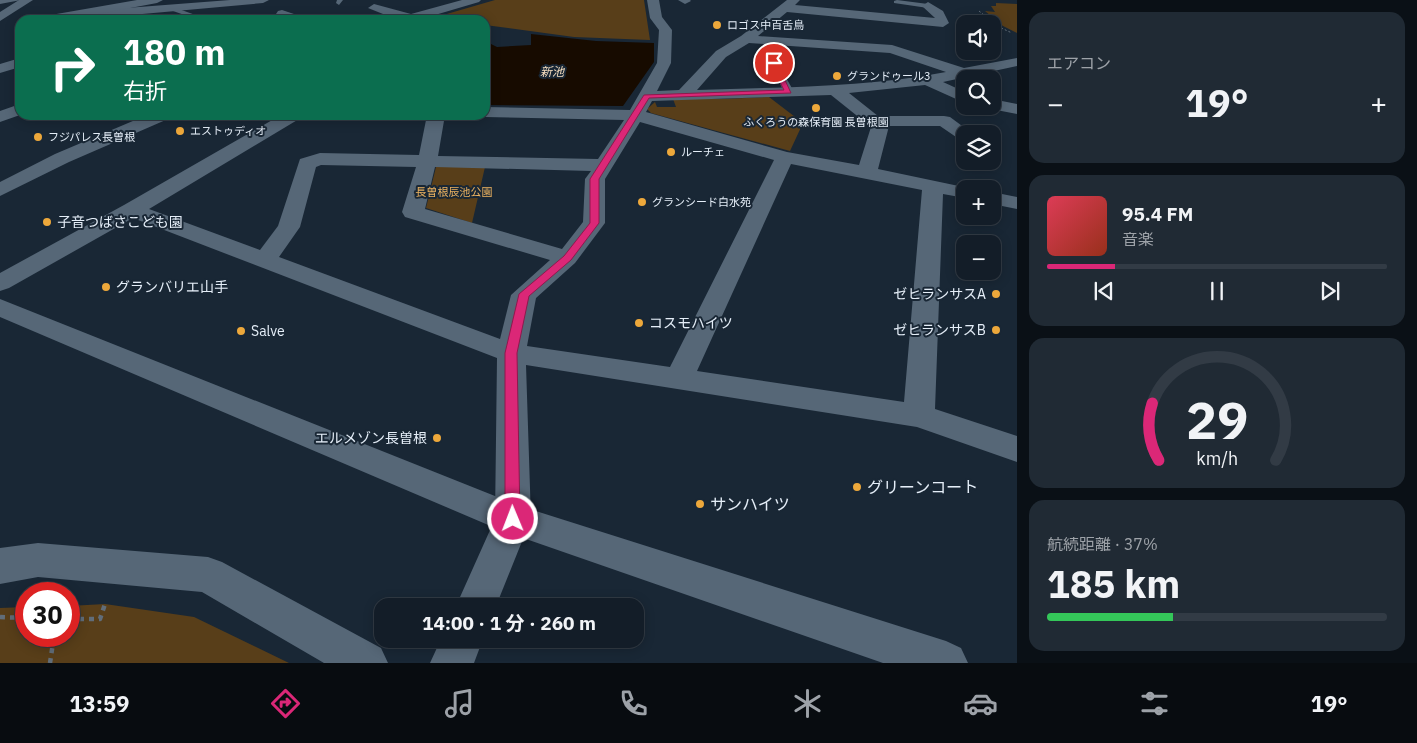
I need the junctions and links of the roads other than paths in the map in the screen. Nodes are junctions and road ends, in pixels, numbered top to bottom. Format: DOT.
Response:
graph roads {
  1 [pos="18,0"];
  2 [pos="27,0"];
  3 [pos="157,0"];
  4 [pos="264,0"];
  5 [pos="472,0"];
  6 [pos="653,0"];
  7 [pos="0,2"];
  8 [pos="896,2"];
  9 [pos="789,4"];
  10 [pos="928,6"];
  11 [pos="374,8"];
  12 [pos="176,9"];
  13 [pos="282,14"];
  14 [pos="92,15"];
  15 [pos="101,15"];
  16 [pos="192,15"];
  17 [pos="285,15"];
  18 [pos="395,15"];
  19 [pos="421,15"];
  20 [pos="0,17"];
  21 [pos="746,39"];
  22 [pos="774,63"];
  23 [pos="15,64"];
  24 [pos="1014,64"];
  25 [pos="0,68"];
  26 [pos="980,70"];
  27 [pos="956,71"];
  28 [pos="956,74"];
  29 [pos="927,80"];
  30 [pos="835,90"];
  31 [pos="789,92"];
  32 [pos="684,94"];
  33 [pos="956,94"];
  34 [pos="641,106"];
  35 [pos="1001,106"];
  36 [pos="1017,109"];
  37 [pos="15,111"];
  38 [pos="490,112"];
  39 [pos="0,117"];
  40 [pos="150,120"];
  41 [pos="285,120"];
  42 [pos="435,120"];
  43 [pos="875,121"];
  44 [pos="956,129"];
  45 [pos="784,157"];
  46 [pos="427,162"];
  47 [pos="604,165"];
  48 [pos="867,172"];
  49 [pos="934,186"];
  50 [pos="0,190"];
  51 [pos="956,190"];
  52 [pos="1001,200"];
  53 [pos="1017,203"];
  54 [pos="132,210"];
  55 [pos="567,258"];
  56 [pos="264,260"];
  57 [pos="0,283"];
  58 [pos="0,307"];
  59 [pos="511,353"];
  60 [pos="679,379"];
  61 [pos="919,416"];
  62 [pos="1017,449"];
  63 [pos="513,519"];
  64 [pos="0,566"];
  65 [pos="479,598"];
  66 [pos="458,648"];
  67 [pos="868,650"];
  68 [pos="366,663"];
  69 [pos="452,663"];
  70 [pos="946,663"];
  1 -- 7 [label="lane"];
  2 -- 20 [label="street"];
  3 -- 14 [label="street"];
  4 -- 12 [label="street"];
  5 -- 19 [label="street"];
  6 -- 34 [label="street"];
  8 -- 10 [label="lane"];
  9 -- 10 [label="street"];
  9 -- 21 [label="street"];
  11 -- 18 [label="street"];
  12 -- 15 [label="street"];
  12 -- 16 [label="lane"];
  13 -- 17 [label="street"];
  21 -- 27 [label="street"];
  21 -- 32 [label="street"];
  22 -- 31 [label="lane"];
  23 -- 25 [label="street"];
  24 -- 26 [label="street"];
  28 -- 29 [label="street"];
  29 -- 30 [label="street"];
  29 -- 33 [label="street"];
  30 -- 31 [label="street"];
  30 -- 43 [label="street"];
  31 -- 32 [label="street"];
  32 -- 34 [label="street"];
  34 -- 38 [label="street"];
  34 -- 45 [label="street"];
  34 -- 47 [label="street"];
  35 -- 36 [label="street"];
  37 -- 39 [label="street"];
  40 -- 50 [label="street"];
  41 -- 54 [label="street"];
  42 -- 46 [label="street"];
  43 -- 44 [label="street"];
  43 -- 48 [label="street"];
  45 -- 48 [label="street"];
  45 -- 60 [label="street"];
  46 -- 47 [label="street"];
  46 -- 55 [label="street"];
  46 -- 56 [label="street"];
  47 -- 55 [label="street"];
  48 -- 49 [label="street"];
  49 -- 51 [label="street"];
  49 -- 61 [label="street"];
  52 -- 53 [label="street"];
  54 -- 56 [label="street"];
  54 -- 57 [label="street"];
  55 -- 59 [label="street"];
  56 -- 59 [label="street"];
  58 -- 63 [label="street"];
  59 -- 60 [label="street"];
  59 -- 63 [label="street"];
  60 -- 61 [label="street"];
  61 -- 62 [label="street"];
  63 -- 65 [label="street"];
  63 -- 67 [label="street"];
  64 -- 68 [label="street"];
  66 -- 69 [label="street"];
  67 -- 70 [label="street"];
}
